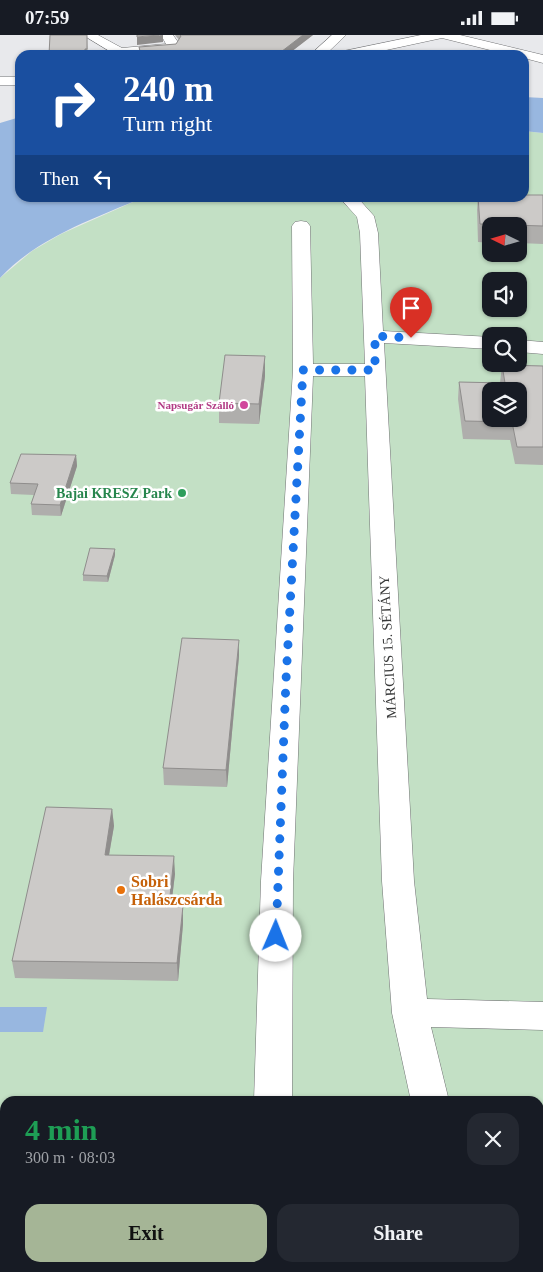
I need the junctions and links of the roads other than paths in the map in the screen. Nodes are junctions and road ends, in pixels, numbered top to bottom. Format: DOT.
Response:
graph roads {
  1 [pos="88,35"];
  2 [pos="167,35"];
  3 [pos="340,35"];
  4 [pos="440,35"];
  5 [pos="444,35"];
  6 [pos="113,50"];
  7 [pos="150,50"];
  8 [pos="323,50"];
  9 [pos="368,50"];
  10 [pos="506,50"];
  11 [pos="529,56"];
  12 [pos="543,59"];
  13 [pos="529,66"];
  14 [pos="543,66"];
  15 [pos="0,81"];
  16 [pos="15,81"];
  17 [pos="352,202"];
  18 [pos="302,226"];
  19 [pos="375,336"];
  20 [pos="482,342"];
  21 [pos="527,347"];
  22 [pos="543,348"];
  23 [pos="303,370"];
  24 [pos="375,370"];
  25 [pos="410,1013"];
  26 [pos="543,1016"];
  27 [pos="273,1096"];
  28 [pos="429,1096"];
  1 -- 6 [label="street"];
  2 -- 7 [label="street"];
  3 -- 8 [label="street"];
  4 -- 9 [label="street"];
  5 -- 10 [label="street"];
  11 -- 12 [label="street"];
  13 -- 14 [label="street"];
  15 -- 16 [label="street"];
  17 -- 19 [label="street, MÁRCIUS 15. SÉTÁNY"];
  18 -- 23 [label="street"];
  19 -- 20 [label="street"];
  19 -- 24 [label="street, MÁRCIUS 15. SÉTÁNY"];
  21 -- 22 [label="street"];
  23 -- 24 [label="street"];
  23 -- 27 [label="street"];
  24 -- 25 [label="street, MÁRCIUS 15. SÉTÁNY"];
  25 -- 26 [label="street"];
  25 -- 28 [label="street, MÁRCIUS 15. SÉTÁNY"];
}
